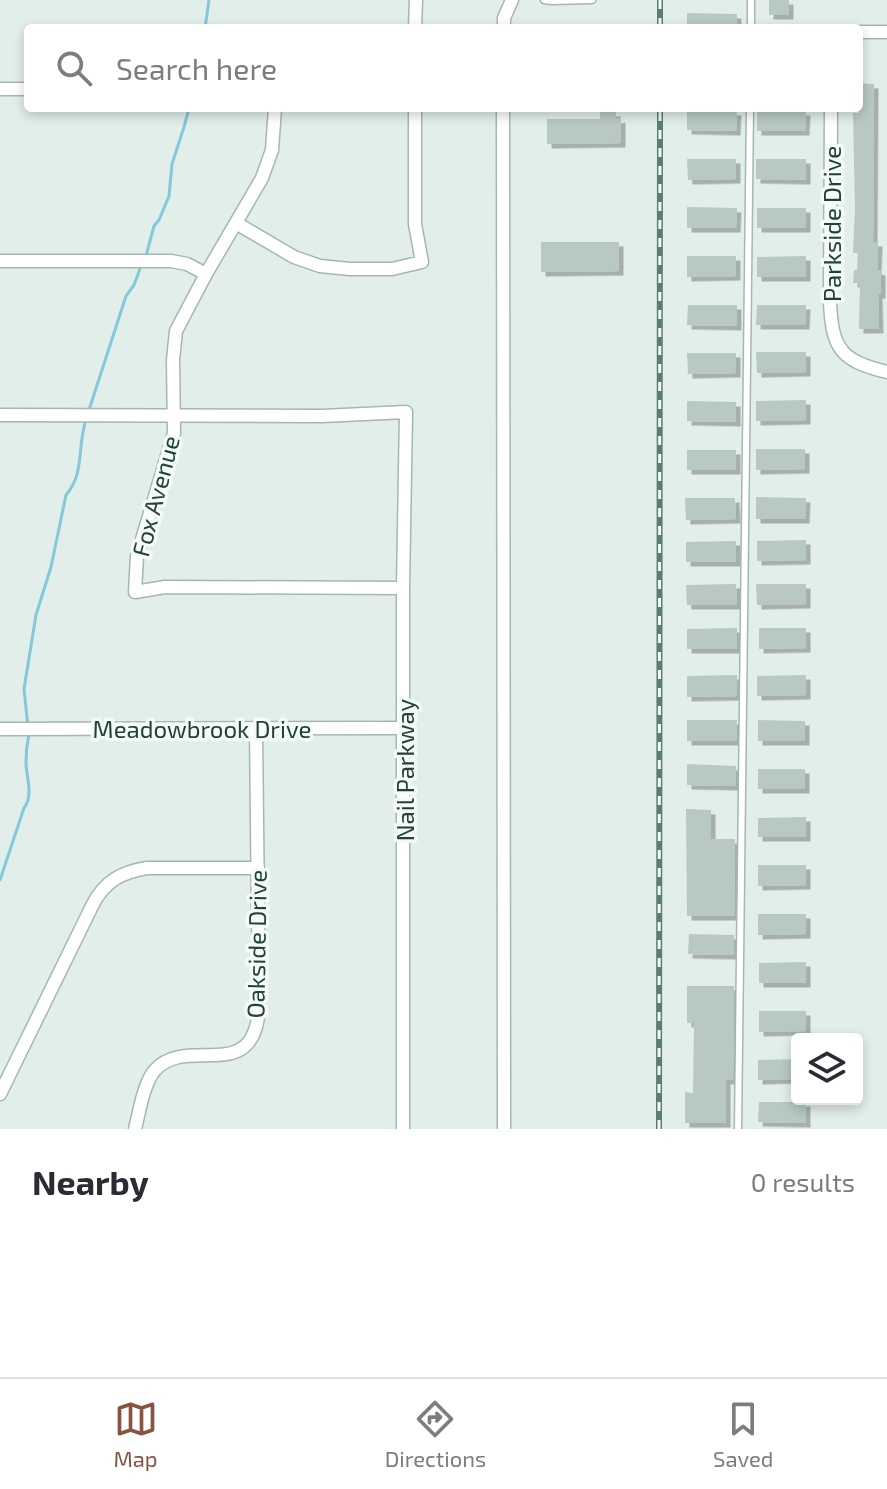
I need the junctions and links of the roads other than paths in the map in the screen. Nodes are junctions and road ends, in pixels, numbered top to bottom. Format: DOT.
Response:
graph roads {
  1 [pos="416,0"];
  2 [pos="512,0"];
  3 [pos="544,0"];
  4 [pos="592,0"];
  5 [pos="751,0"];
  6 [pos="415,24"];
  7 [pos="504,24"];
  8 [pos="751,24"];
  9 [pos="863,32"];
  10 [pos="887,32"];
  11 [pos="0,89"];
  12 [pos="24,89"];
  13 [pos="275,112"];
  14 [pos="415,112"];
  15 [pos="503,112"];
  16 [pos="750,112"];
  17 [pos="831,112"];
  18 [pos="236,223"];
  19 [pos="0,261"];
  20 [pos="206,274"];
  21 [pos="887,372"];
  22 [pos="174,414"];
  23 [pos="1,417"];
  24 [pos="403,588"];
  25 [pos="256,728"];
  26 [pos="404,728"];
  27 [pos="5,729"];
  28 [pos="258,868"];
  29 [pos="0,1094"];
  30 [pos="135,1129"];
  31 [pos="403,1129"];
  32 [pos="504,1129"];
  33 [pos="738,1129"];
  1 -- 6 [label="street"];
  2 -- 7 [label="street"];
  3 -- 4 [label="lane"];
  5 -- 8 [label="lane"];
  9 -- 10 [label="street"];
  11 -- 12 [label="street"];
  13 -- 18 [label="street, Fox Avenue"];
  14 -- 18 [label="street"];
  15 -- 32 [label="street"];
  16 -- 33 [label="lane"];
  17 -- 21 [label="street, Parkside Drive"];
  18 -- 20 [label="street, Fox Avenue"];
  19 -- 20 [label="street"];
  20 -- 22 [label="street, Fox Avenue"];
  22 -- 23 [label="street"];
  22 -- 24 [label="street, Nail Parkway"];
  22 -- 24 [label="street, Fox Avenue"];
  24 -- 26 [label="street, Nail Parkway"];
  25 -- 26 [label="street, Meadowbrook Drive"];
  25 -- 27 [label="street, Meadowbrook Drive"];
  25 -- 28 [label="street, Oakside Drive"];
  26 -- 31 [label="street, Nail Parkway"];
  28 -- 29 [label="street"];
  28 -- 30 [label="street, Oakside Drive"];
}
